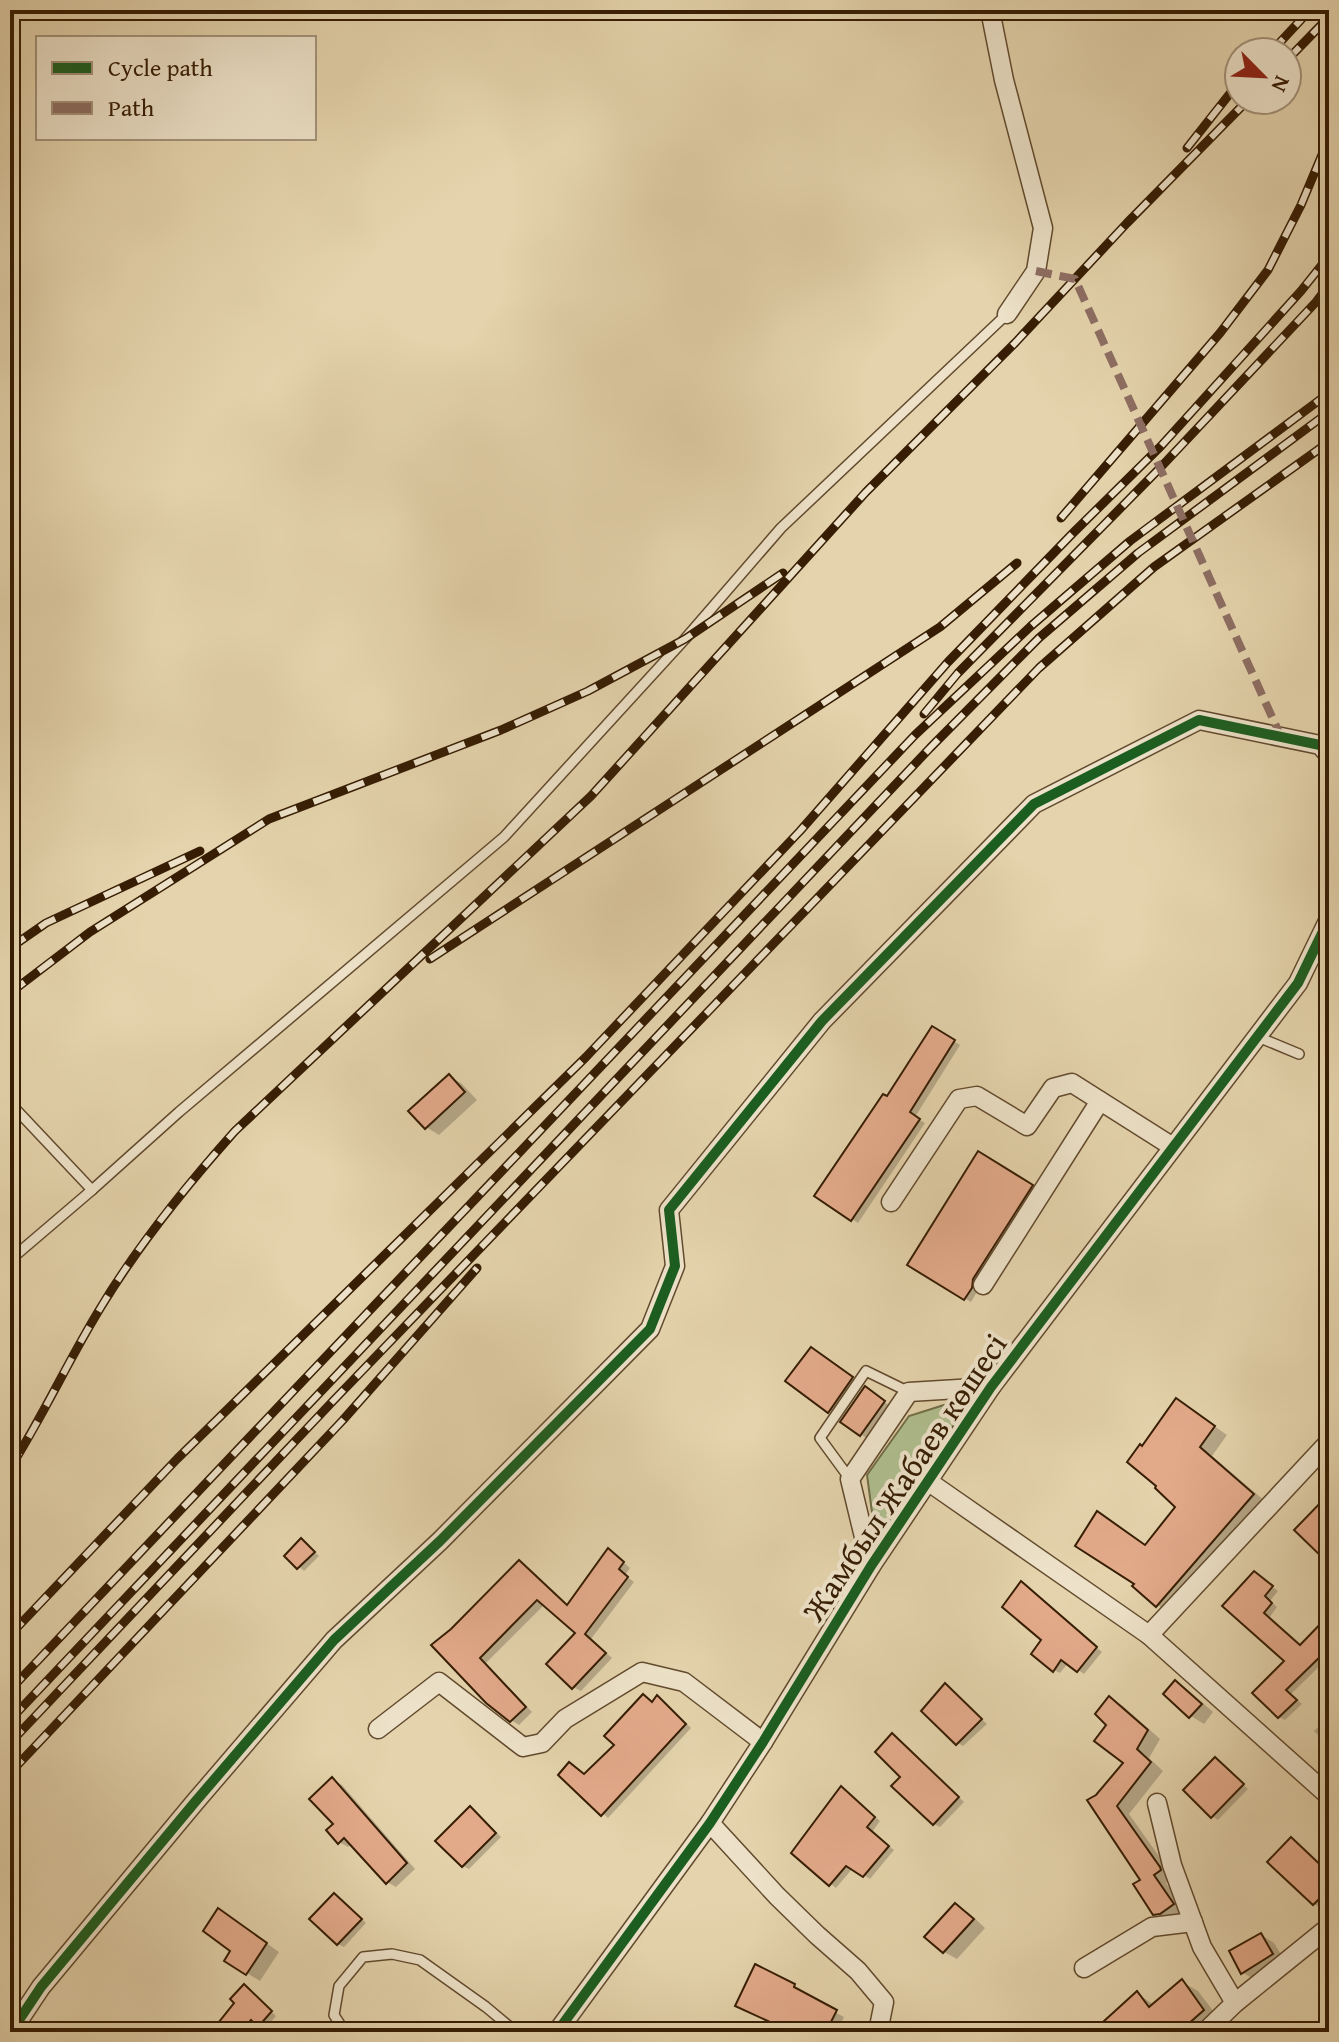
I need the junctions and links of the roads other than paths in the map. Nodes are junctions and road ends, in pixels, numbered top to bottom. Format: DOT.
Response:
graph roads {
  1 [pos="990,10"];
  2 [pos="1007,314"];
  3 [pos="1326,745"];
  4 [pos="1327,928"];
  5 [pos="1258,1037"];
  6 [pos="1299,1054"];
  7 [pos="1100,1101"];
  8 [pos="10,1103"];
  9 [pos="1173,1147"];
  10 [pos="92,1190"];
  11 [pos="891,1202"];
  12 [pos="10,1260"];
  13 [pos="983,1285"];
  14 [pos="991,1387"];
  15 [pos="909,1392"];
  16 [pos="1329,1442"];
  17 [pos="850,1479"];
  18 [pos="929,1482"];
  19 [pos="871,1566"];
  20 [pos="1149,1635"];
  21 [pos="378,1729"];
  22 [pos="763,1742"];
  23 [pos="1329,1796"];
  24 [pos="1157,1803"];
  25 [pos="710,1823"];
  26 [pos="1193,1922"];
  27 [pos="1329,1927"];
  28 [pos="1084,1968"];
  29 [pos="1235,2003"];
  30 [pos="11,2032"];
  31 [pos="345,2032"];
  32 [pos="516,2032"];
  33 [pos="557,2032"];
  34 [pos="878,2032"];
  35 [pos="1205,2032"];
  1 -- 2 [label="street"];
  2 -- 10 [label="lane"];
  3 -- 30 [label="street"];
  4 -- 5 [label="street, Жамбыл Жабаев көшесі"];
  5 -- 6 [label="lane"];
  5 -- 9 [label="street, Жамбыл Жабаев көшесі"];
  7 -- 9 [label="street"];
  7 -- 11 [label="street"];
  7 -- 13 [label="street"];
  8 -- 10 [label="lane"];
  9 -- 14 [label="street, Жамбыл Жабаев көшесі"];
  10 -- 12 [label="lane"];
  14 -- 15 [label="street"];
  14 -- 18 [label="street, Жамбыл Жабаев көшесі"];
  15 -- 17 [label="street"];
  15 -- 17 [label="lane"];
  16 -- 20 [label="street"];
  17 -- 19 [label="street"];
  18 -- 19 [label="street, Жамбыл Жабаев көшесі"];
  18 -- 20 [label="street"];
  19 -- 22 [label="street, Жамбыл Жабаев көшесі"];
  20 -- 23 [label="street"];
  21 -- 22 [label="street"];
  22 -- 25 [label="street, Жамбыл Жабаев көшесі"];
  24 -- 26 [label="street"];
  25 -- 33 [label="street, Жамбыл Жабаев көшесі"];
  25 -- 34 [label="street"];
  26 -- 28 [label="street"];
  26 -- 29 [label="street"];
  27 -- 29 [label="street"];
  29 -- 35 [label="street"];
  31 -- 32 [label="lane"];
}
